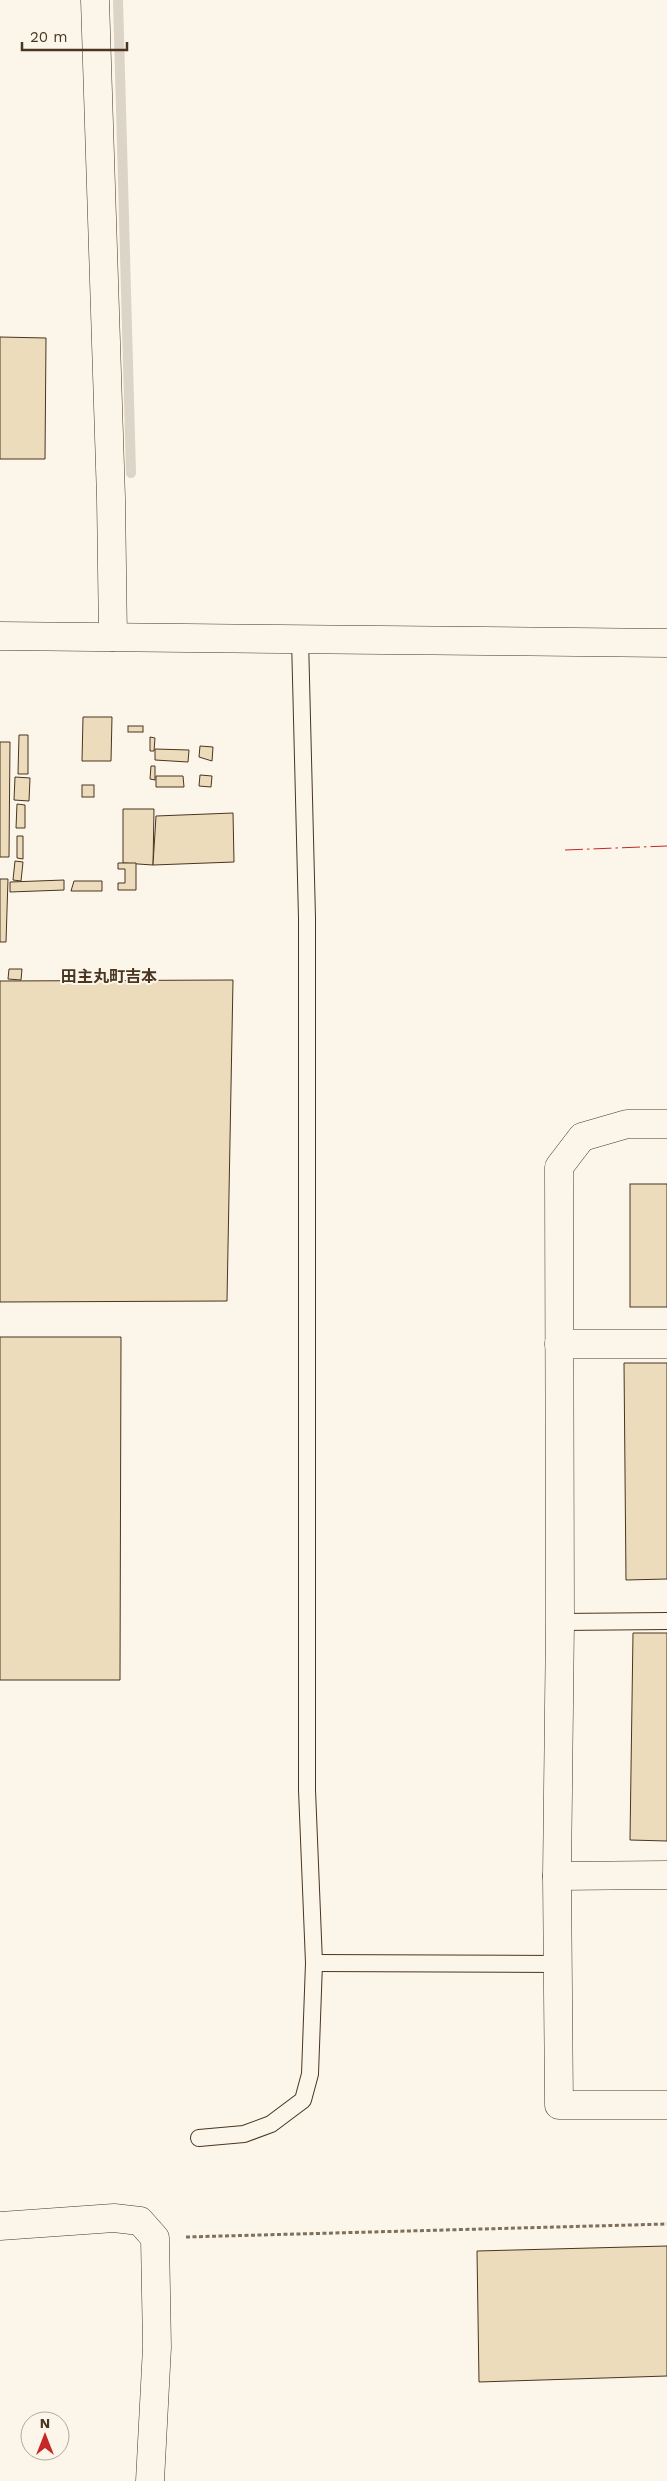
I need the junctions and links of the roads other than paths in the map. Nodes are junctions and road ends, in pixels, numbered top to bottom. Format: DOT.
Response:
graph roads {
  1 [pos="95,0"];
  2 [pos="0,636"];
  3 [pos="113,637"];
  4 [pos="300,640"];
  5 [pos="667,643"];
  6 [pos="667,1124"];
  7 [pos="559,1344"];
  8 [pos="667,1344"];
  9 [pos="667,1621"];
  10 [pos="560,1622"];
  11 [pos="667,1875"];
  12 [pos="557,1876"];
  13 [pos="314,1963"];
  14 [pos="557,1964"];
  15 [pos="667,2105"];
  16 [pos="199,2138"];
  17 [pos="0,2226"];
  18 [pos="150,2481"];
  1 -- 3 [label="street"];
  2 -- 3 [label="street"];
  3 -- 4 [label="street"];
  4 -- 5 [label="street"];
  4 -- 13 [label="lane"];
  6 -- 7 [label="street"];
  7 -- 8 [label="street"];
  7 -- 10 [label="street"];
  9 -- 10 [label="lane"];
  10 -- 12 [label="street"];
  11 -- 12 [label="street"];
  12 -- 14 [label="street"];
  13 -- 14 [label="lane"];
  13 -- 16 [label="lane"];
  14 -- 15 [label="street"];
  17 -- 18 [label="street"];
}
